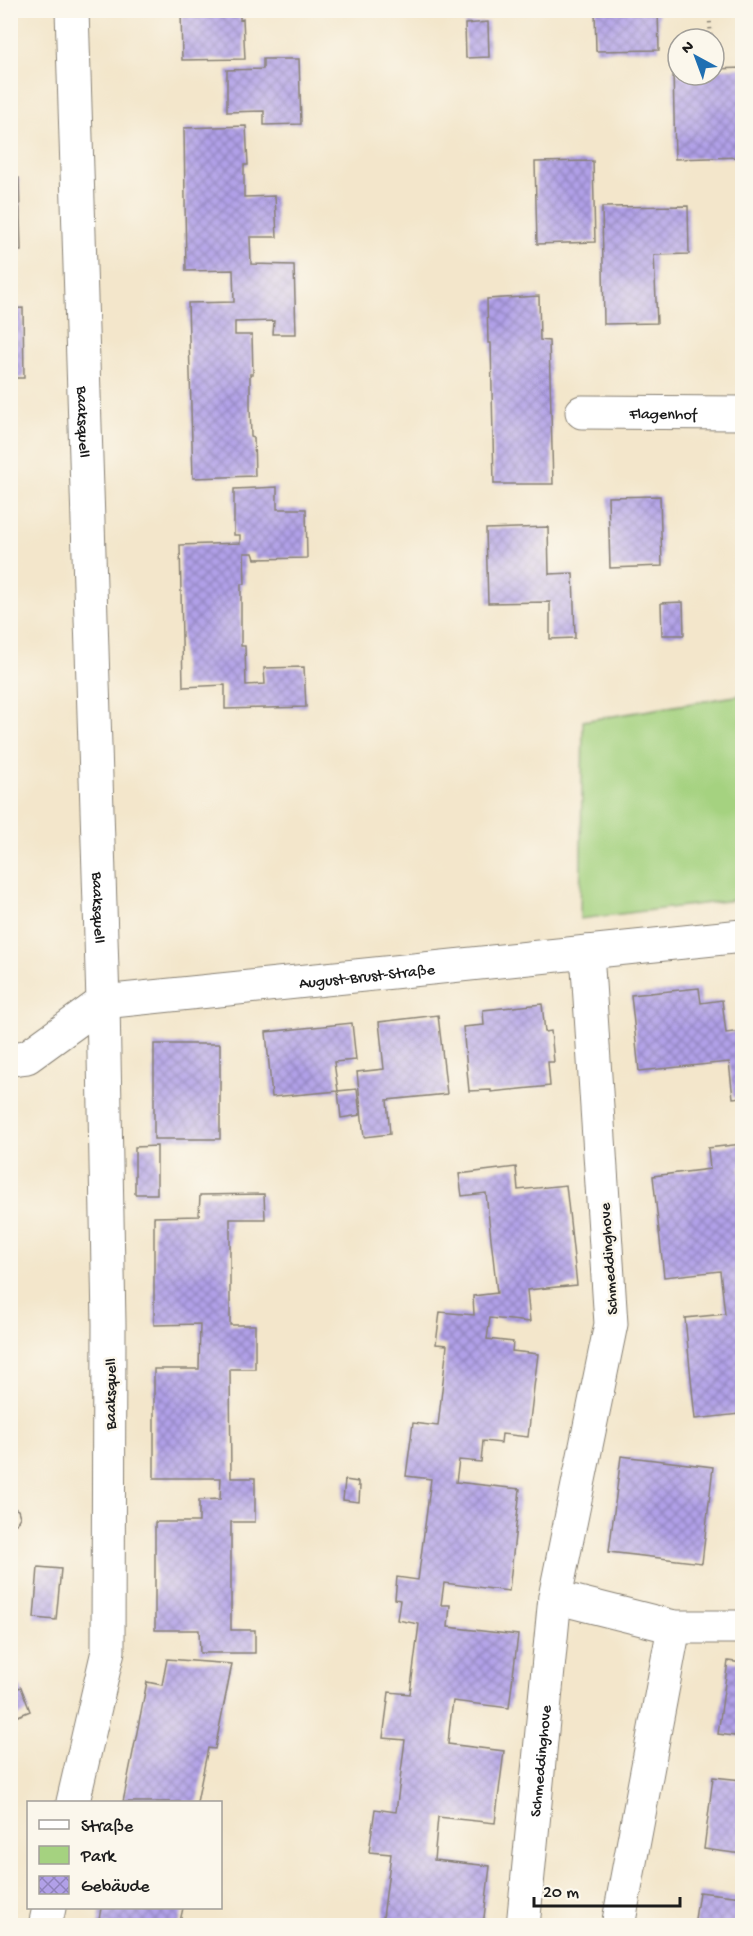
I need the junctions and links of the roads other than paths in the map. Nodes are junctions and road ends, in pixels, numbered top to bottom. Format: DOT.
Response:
graph roads {
  1 [pos="72,10"];
  2 [pos="582,412"];
  3 [pos="742,413"];
  4 [pos="742,936"];
  5 [pos="587,952"];
  6 [pos="103,1002"];
  7 [pos="10,1059"];
  8 [pos="555,1597"];
  9 [pos="674,1627"];
  10 [pos="742,1627"];
  11 [pos="73,1801"];
  12 [pos="49,1909"];
  13 [pos="45,1926"];
  14 [pos="523,1926"];
  15 [pos="618,1926"];
  1 -- 6 [label="street, Baaksquell"];
  2 -- 3 [label="street, Flagenhof"];
  4 -- 5 [label="street, August-Brust-Straße"];
  5 -- 6 [label="street, August-Brust-Straße"];
  5 -- 8 [label="street, Schmeddinghove"];
  6 -- 7 [label="street, August-Brust-Straße"];
  6 -- 11 [label="street, Baaksquell"];
  8 -- 9 [label="street"];
  8 -- 14 [label="street, Schmeddinghove"];
  9 -- 10 [label="street"];
  9 -- 15 [label="street"];
  12 -- 13 [label="street"];
}
